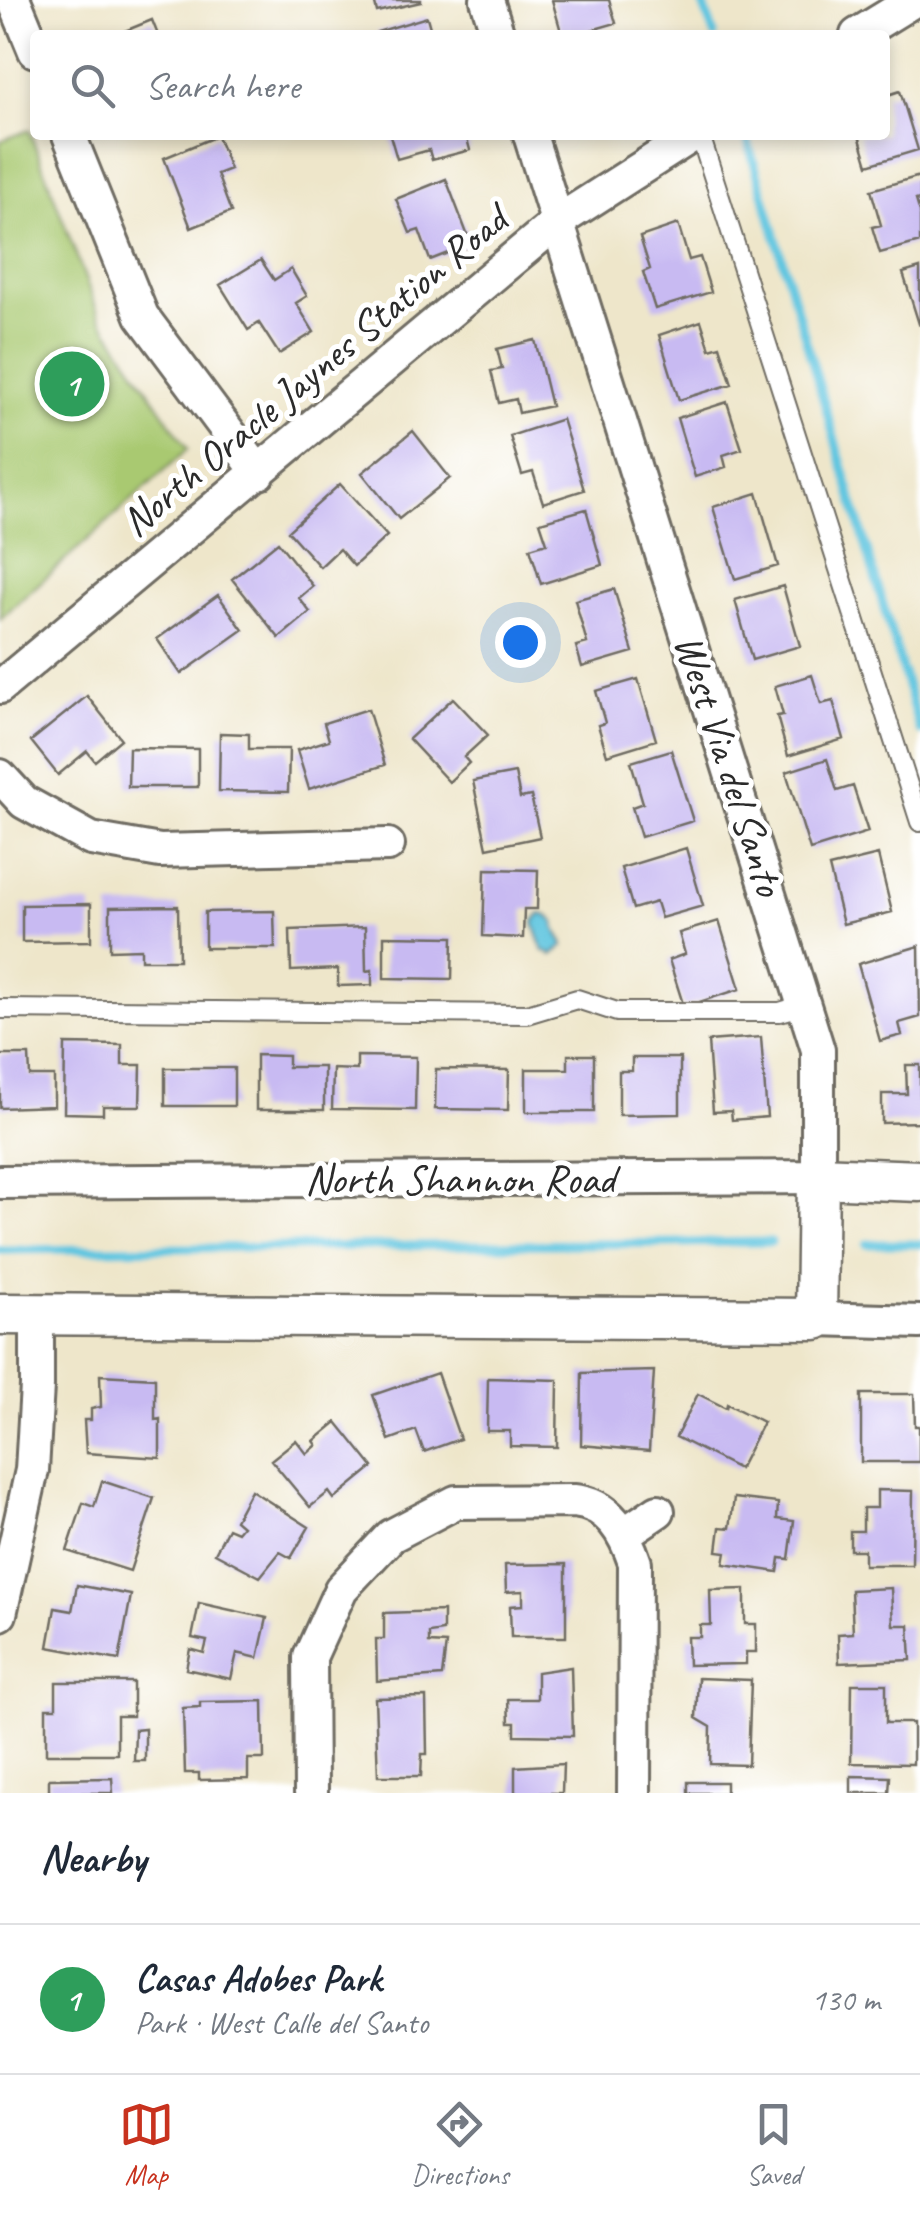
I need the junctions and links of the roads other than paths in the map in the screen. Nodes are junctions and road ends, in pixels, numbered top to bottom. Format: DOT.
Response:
graph roads {
  1 [pos="14,0"];
  2 [pos="487,0"];
  3 [pos="914,0"];
  4 [pos="496,30"];
  5 [pos="865,30"];
  6 [pos="30,39"];
  7 [pos="71,140"];
  8 [pos="532,140"];
  9 [pos="689,140"];
  10 [pos="699,140"];
  11 [pos="557,222"];
  12 [pos="258,473"];
  13 [pos="0,687"];
  14 [pos="0,776"];
  15 [pos="920,822"];
  16 [pos="388,845"];
  17 [pos="804,1005"];
  18 [pos="0,1008"];
  19 [pos="818,1177"];
  20 [pos="920,1181"];
  21 [pos="0,1182"];
  22 [pos="18,1314"];
  23 [pos="816,1320"];
  24 [pos="920,1322"];
  25 [pos="658,1511"];
  26 [pos="624,1534"];
  27 [pos="0,1614"];
  28 [pos="311,1793"];
  29 [pos="634,1793"];
  1 -- 6 [label="street"];
  2 -- 4 [label="street"];
  3 -- 5 [label="street"];
  7 -- 12 [label="street"];
  8 -- 11 [label="street, West Via del Santo"];
  9 -- 11 [label="street, North Oracle Jaynes Station Road"];
  10 -- 15 [label="lane"];
  11 -- 12 [label="street, North Oracle Jaynes Station Road"];
  11 -- 17 [label="street, West Via del Santo"];
  12 -- 13 [label="street, North Oracle Jaynes Station Road"];
  14 -- 16 [label="street"];
  17 -- 18 [label="lane"];
  17 -- 19 [label="street, West Via del Santo"];
  19 -- 20 [label="street, North Shannon Road"];
  19 -- 21 [label="street, North Shannon Road"];
  19 -- 23 [label="street, West Via del Santo"];
  22 -- 23 [label="street"];
  22 -- 27 [label="street"];
  23 -- 24 [label="street"];
  25 -- 26 [label="street"];
  26 -- 28 [label="street"];
  26 -- 29 [label="street"];
}
